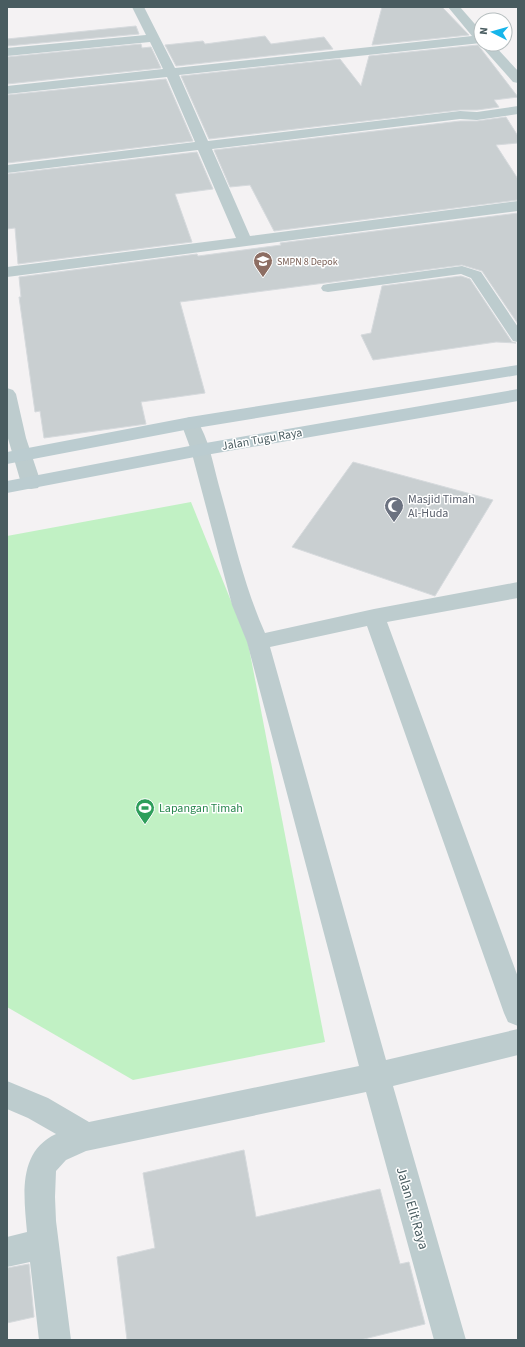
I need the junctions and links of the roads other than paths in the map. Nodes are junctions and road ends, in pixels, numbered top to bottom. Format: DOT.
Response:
graph roads {
  1 [pos="138,7"];
  2 [pos="454,7"];
  3 [pos="473,30"];
  4 [pos="154,38"];
  5 [pos="473,40"];
  6 [pos="7,52"];
  7 [pos="493,52"];
  8 [pos="171,72"];
  9 [pos="518,79"];
  10 [pos="7,90"];
  11 [pos="518,110"];
  12 [pos="204,150"];
  13 [pos="7,169"];
  14 [pos="7,179"];
  15 [pos="518,206"];
  16 [pos="245,241"];
  17 [pos="7,272"];
  18 [pos="328,288"];
  19 [pos="518,338"];
  20 [pos="518,370"];
  21 [pos="7,394"];
  22 [pos="518,395"];
  23 [pos="190,423"];
  24 [pos="200,450"];
  25 [pos="14,457"];
  26 [pos="31,483"];
  27 [pos="7,487"];
  28 [pos="518,590"];
  29 [pos="374,617"];
  30 [pos="258,642"];
  31 [pos="518,1013"];
  32 [pos="518,1042"];
  33 [pos="376,1076"];
  34 [pos="7,1095"];
  35 [pos="86,1136"];
  36 [pos="44,1243"];
  37 [pos="7,1252"];
  38 [pos="55,1340"];
  39 [pos="450,1340"];
  1 -- 4 [label="street"];
  2 -- 3 [label="street"];
  4 -- 6 [label="street"];
  4 -- 8 [label="street"];
  5 -- 8 [label="street"];
  7 -- 9 [label="street"];
  8 -- 10 [label="street"];
  8 -- 12 [label="street"];
  11 -- 12 [label="street"];
  12 -- 13 [label="street"];
  12 -- 14 [label="street"];
  12 -- 16 [label="street"];
  15 -- 16 [label="street"];
  16 -- 17 [label="street"];
  18 -- 19 [label="lane"];
  20 -- 23 [label="street"];
  21 -- 25 [label="street"];
  22 -- 24 [label="street, Jalan Tugu Raya"];
  23 -- 24 [label="street, Jalan Elit Raya"];
  23 -- 25 [label="street"];
  24 -- 26 [label="street, Jalan Tugu Raya"];
  24 -- 30 [label="street, Jalan Elit Raya"];
  25 -- 26 [label="street"];
  26 -- 27 [label="street, Jalan Tugu Raya"];
  28 -- 29 [label="street"];
  29 -- 30 [label="street"];
  29 -- 31 [label="street"];
  30 -- 33 [label="street, Jalan Elit Raya"];
  32 -- 33 [label="street"];
  33 -- 35 [label="street"];
  33 -- 39 [label="street, Jalan Elit Raya"];
  34 -- 35 [label="street"];
  35 -- 36 [label="street"];
  36 -- 37 [label="street"];
  36 -- 38 [label="street"];
}
